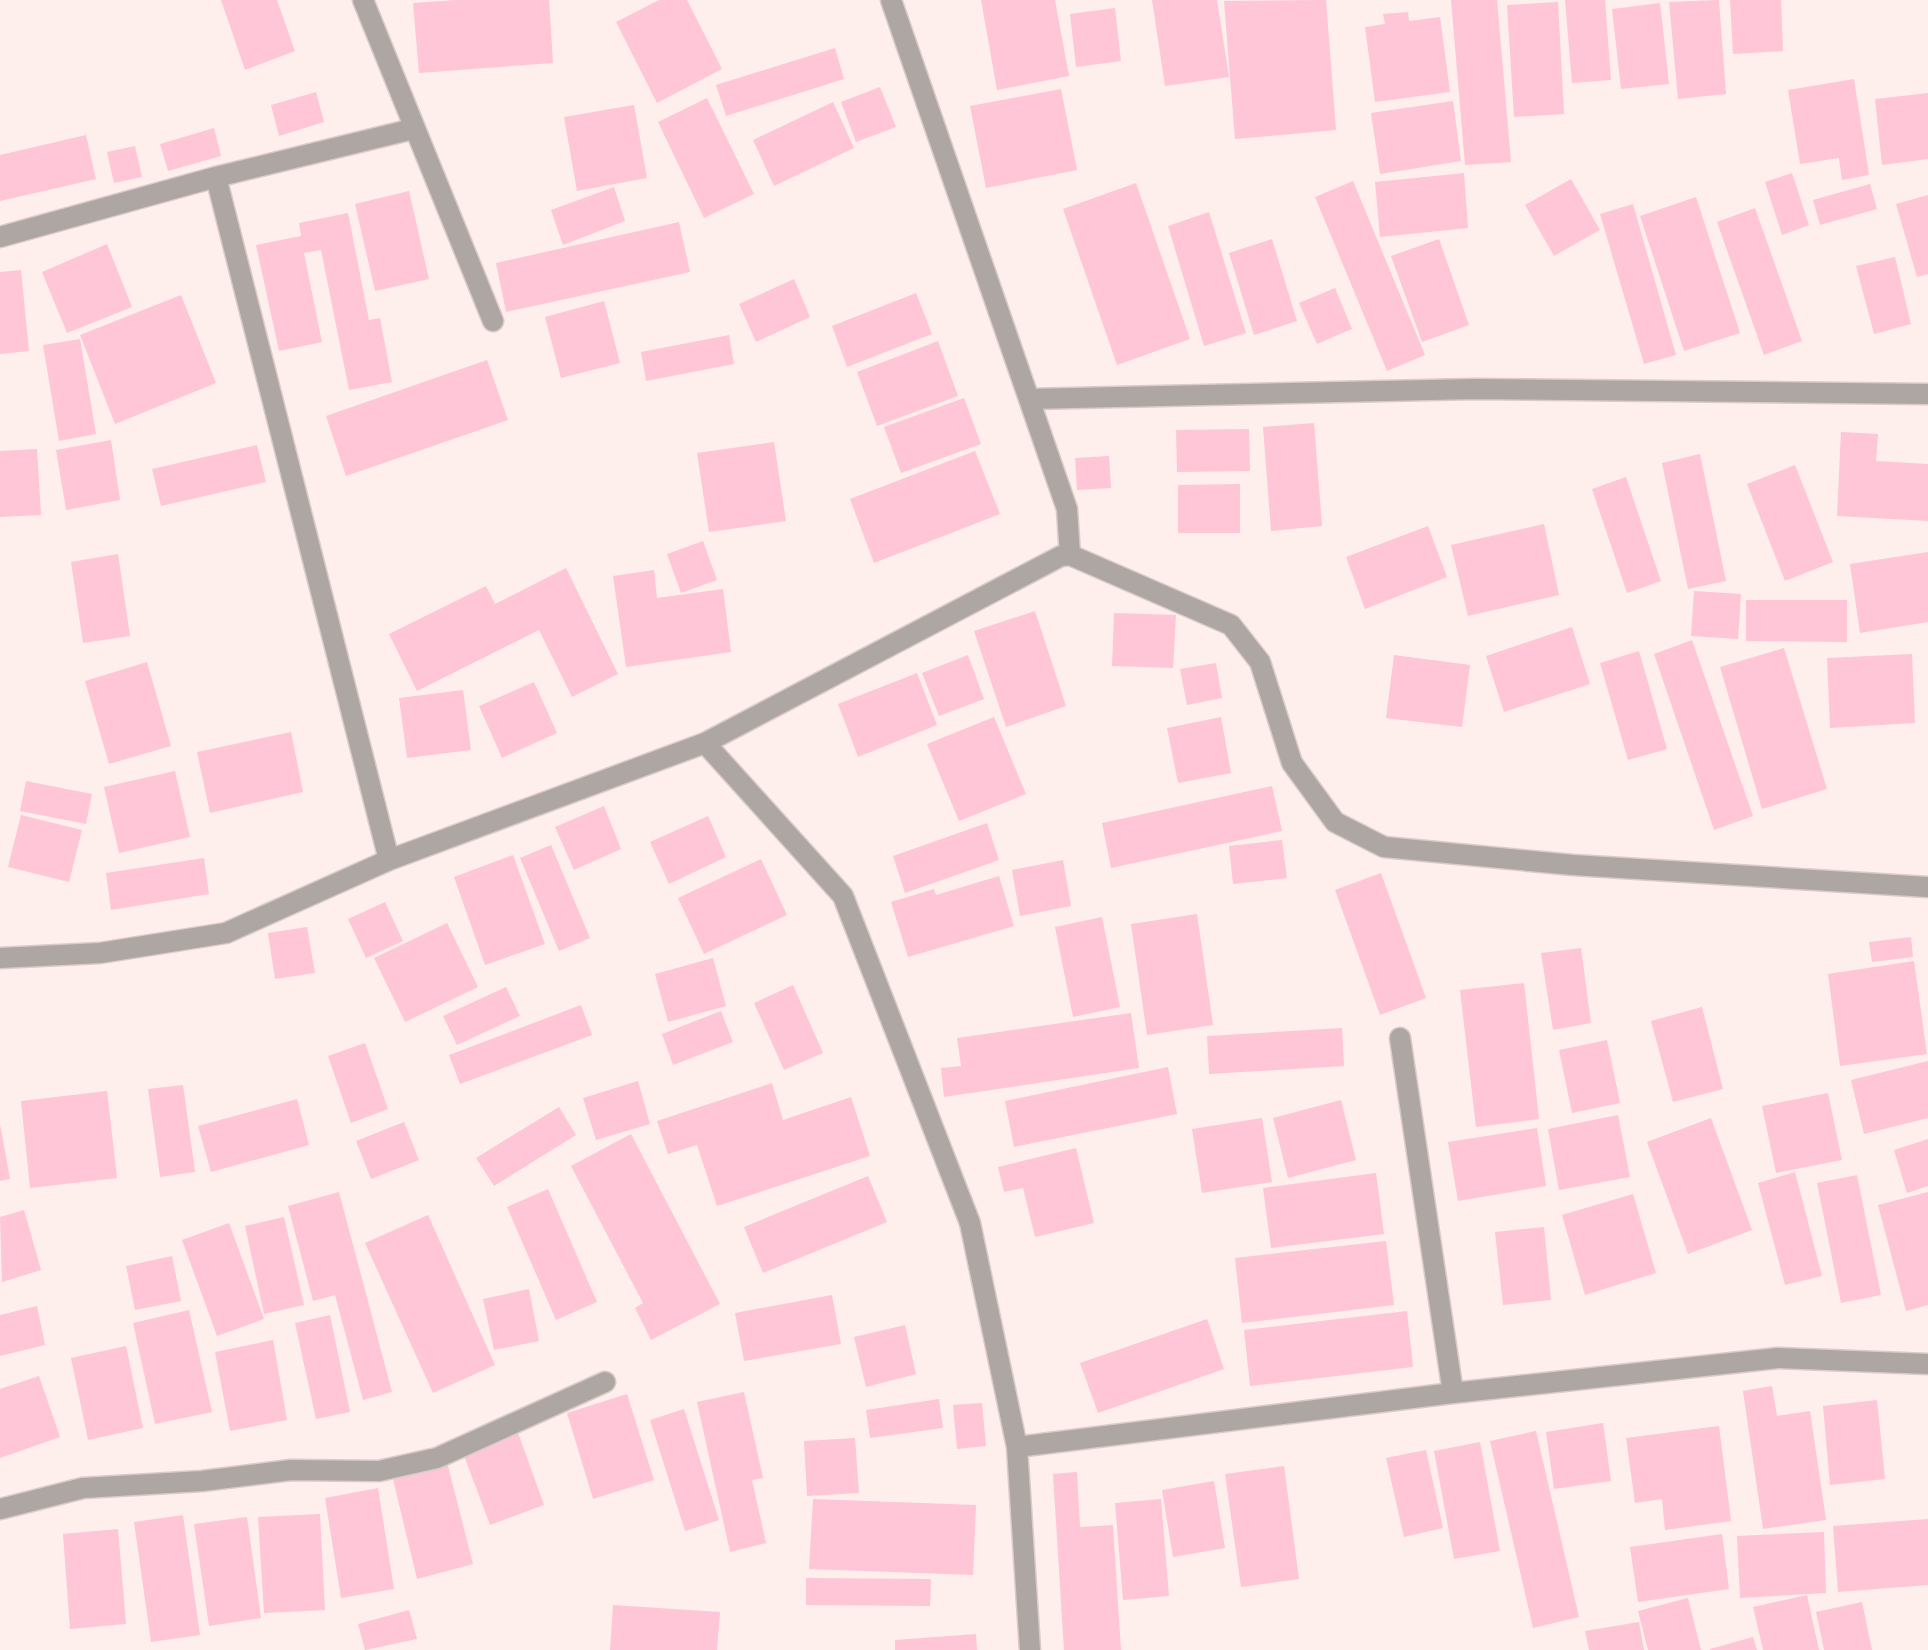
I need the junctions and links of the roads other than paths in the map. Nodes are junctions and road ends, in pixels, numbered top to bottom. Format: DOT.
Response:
graph roads {
  1 [pos="363,0"];
  2 [pos="891,0"];
  3 [pos="413,129"];
  4 [pos="216,177"];
  5 [pos="0,237"];
  6 [pos="493,321"];
  7 [pos="1928,394"];
  8 [pos="1029,399"];
  9 [pos="1070,555"];
  10 [pos="705,743"];
  11 [pos="389,860"];
  12 [pos="1928,887"];
  13 [pos="0,958"];
  14 [pos="1400,1038"];
  15 [pos="1928,1364"];
  16 [pos="605,1382"];
  17 [pos="1453,1393"];
  18 [pos="1017,1447"];
  19 [pos="0,1509"];
  20 [pos="1030,1650"];
  1 -- 3 [label="street"];
  2 -- 8 [label="street"];
  3 -- 4 [label="street"];
  3 -- 6 [label="street"];
  4 -- 5 [label="street"];
  4 -- 11 [label="street"];
  7 -- 8 [label="street"];
  8 -- 9 [label="street"];
  9 -- 10 [label="street"];
  9 -- 12 [label="street"];
  10 -- 11 [label="street"];
  10 -- 18 [label="street"];
  11 -- 13 [label="street"];
  14 -- 17 [label="street"];
  15 -- 17 [label="street"];
  16 -- 19 [label="street"];
  17 -- 18 [label="street"];
  18 -- 20 [label="street"];
}
